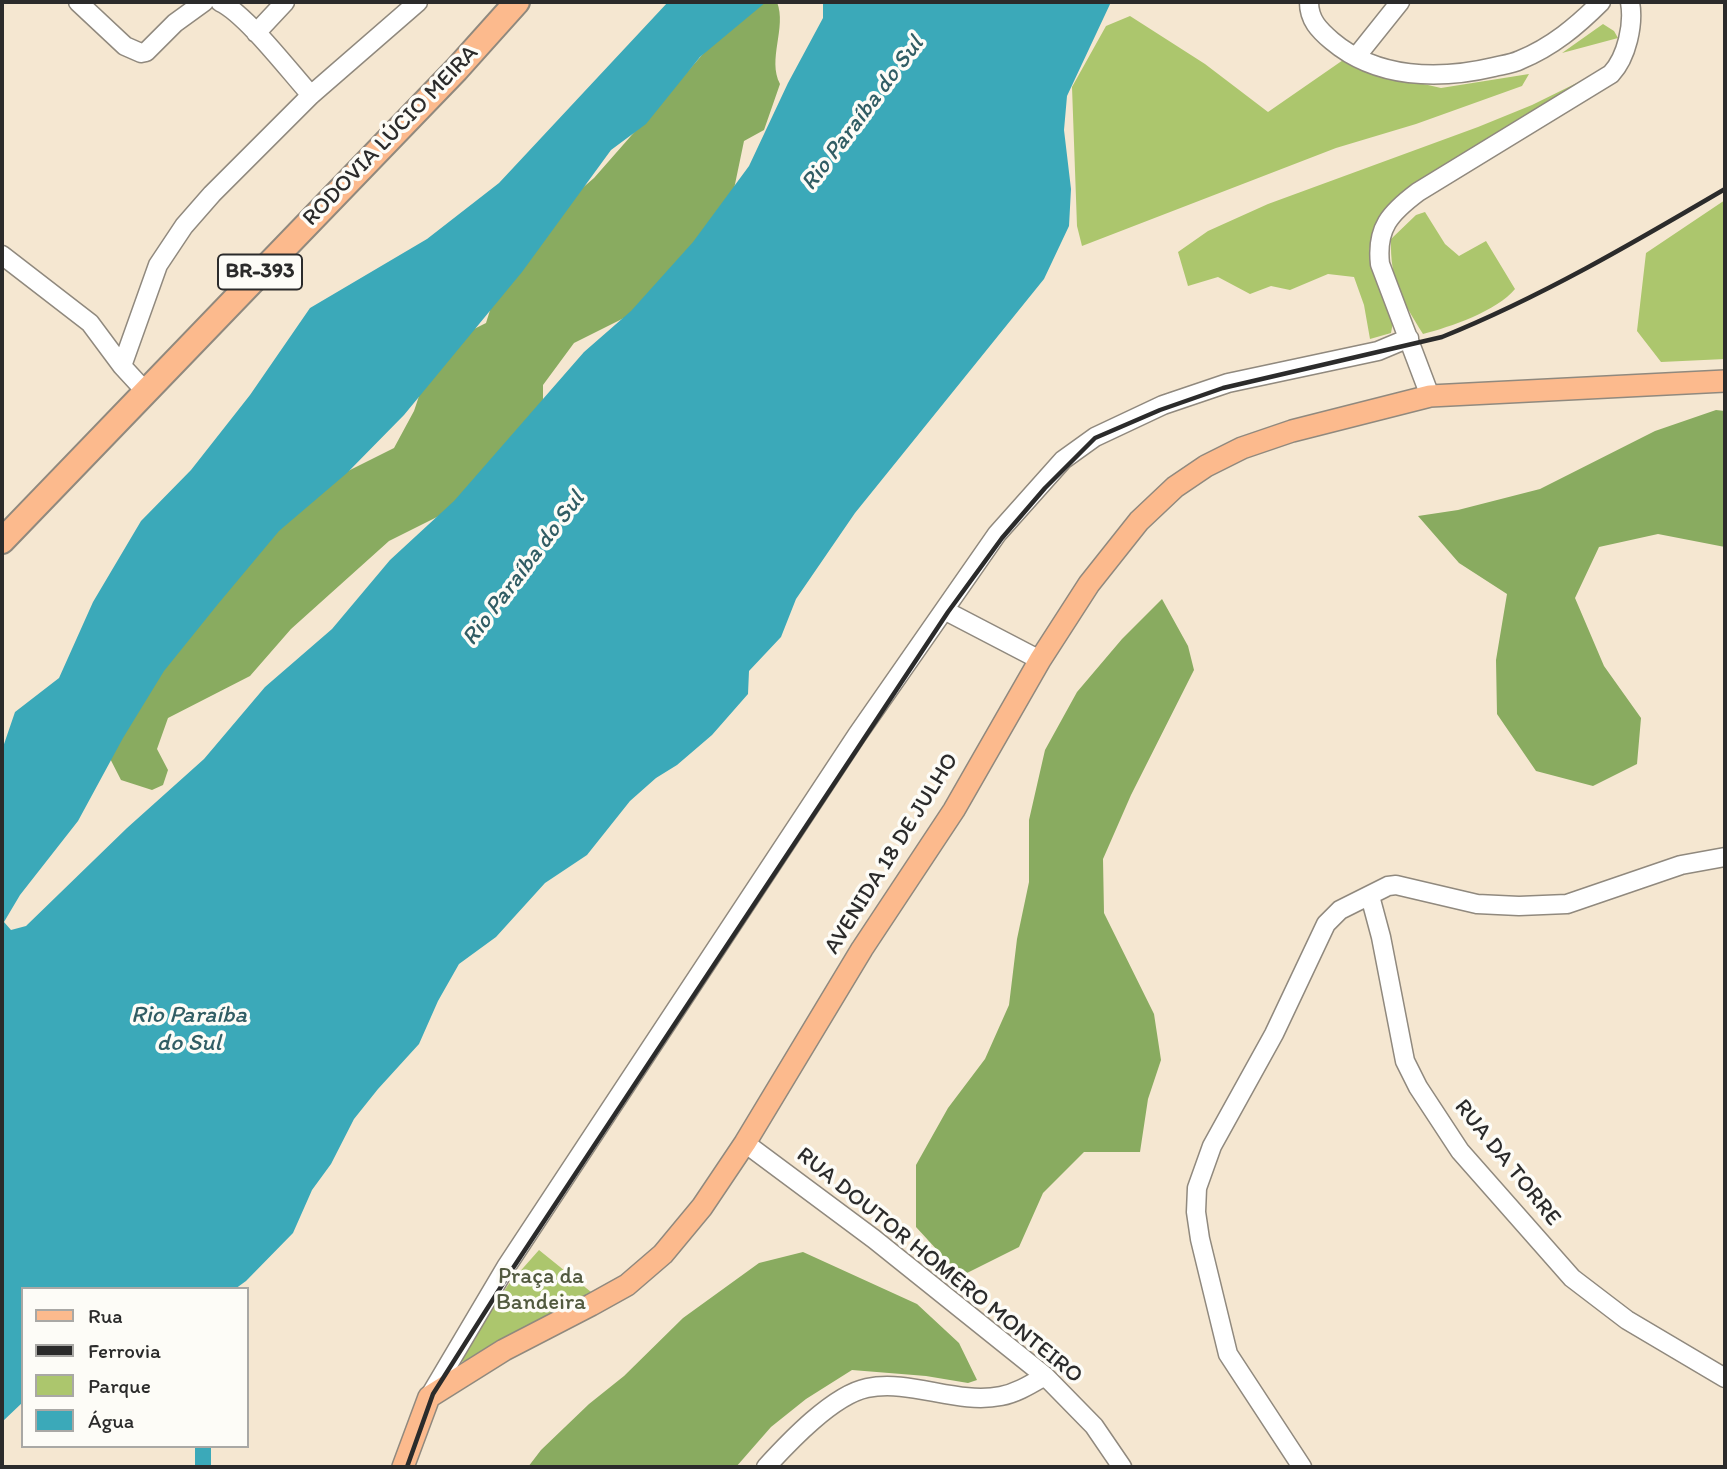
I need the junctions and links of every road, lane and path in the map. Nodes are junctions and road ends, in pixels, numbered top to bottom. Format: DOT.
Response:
graph roads {
  1 [pos="78,2"];
  2 [pos="204,2"];
  3 [pos="220,2"];
  4 [pos="285,2"];
  5 [pos="418,2"];
  6 [pos="517,2"];
  7 [pos="1309,2"];
  8 [pos="1400,2"];
  9 [pos="1601,2"];
  10 [pos="1630,2"];
  11 [pos="256,33"];
  12 [pos="1356,57"];
  13 [pos="311,95"];
  14 [pos="2,255"];
  15 [pos="1409,338"];
  16 [pos="122,366"];
  17 [pos="1725,381"];
  18 [pos="145,391"];
  19 [pos="1430,396"];
  20 [pos="2,541"];
  21 [pos="944,610"];
  22 [pos="1040,660"];
  23 [pos="1725,858"];
  24 [pos="1370,896"];
  25 [pos="745,1143"];
  26 [pos="1045,1376"];
  27 [pos="1725,1378"];
  28 [pos="429,1397"];
  29 [pos="403,1467"];
  30 [pos="766,1467"];
  31 [pos="1122,1467"];
  32 [pos="1302,1467"];
  1 -- 2 [label="street"];
  3 -- 11 [label="street"];
  4 -- 11 [label="street"];
  5 -- 13 [label="street"];
  6 -- 18 [label="highway, RODOVIA LÚCIO MEIRA / BR-393"];
  7 -- 12 [label="street"];
  8 -- 12 [label="street"];
  9 -- 12 [label="street"];
  10 -- 15 [label="street"];
  11 -- 13 [label="street"];
  13 -- 16 [label="street"];
  14 -- 16 [label="street"];
  15 -- 19 [label="street"];
  15 -- 21 [label="street"];
  16 -- 18 [label="street"];
  17 -- 19 [label="main road, AVENIDA 18 DE JULHO"];
  18 -- 20 [label="highway, RODOVIA LÚCIO MEIRA / BR-393"];
  19 -- 22 [label="main road, AVENIDA 18 DE JULHO"];
  21 -- 22 [label="street"];
  21 -- 28 [label="street"];
  22 -- 25 [label="main road, AVENIDA 18 DE JULHO"];
  23 -- 24 [label="street"];
  24 -- 27 [label="street, RUA DA TORRE"];
  24 -- 32 [label="street"];
  25 -- 26 [label="street, RUA DOUTOR HOMERO MONTEIRO"];
  25 -- 28 [label="main road, AVENIDA 18 DE JULHO"];
  26 -- 30 [label="street"];
  26 -- 31 [label="street, RUA DOUTOR HOMERO MONTEIRO"];
  28 -- 29 [label="main road"];
}
